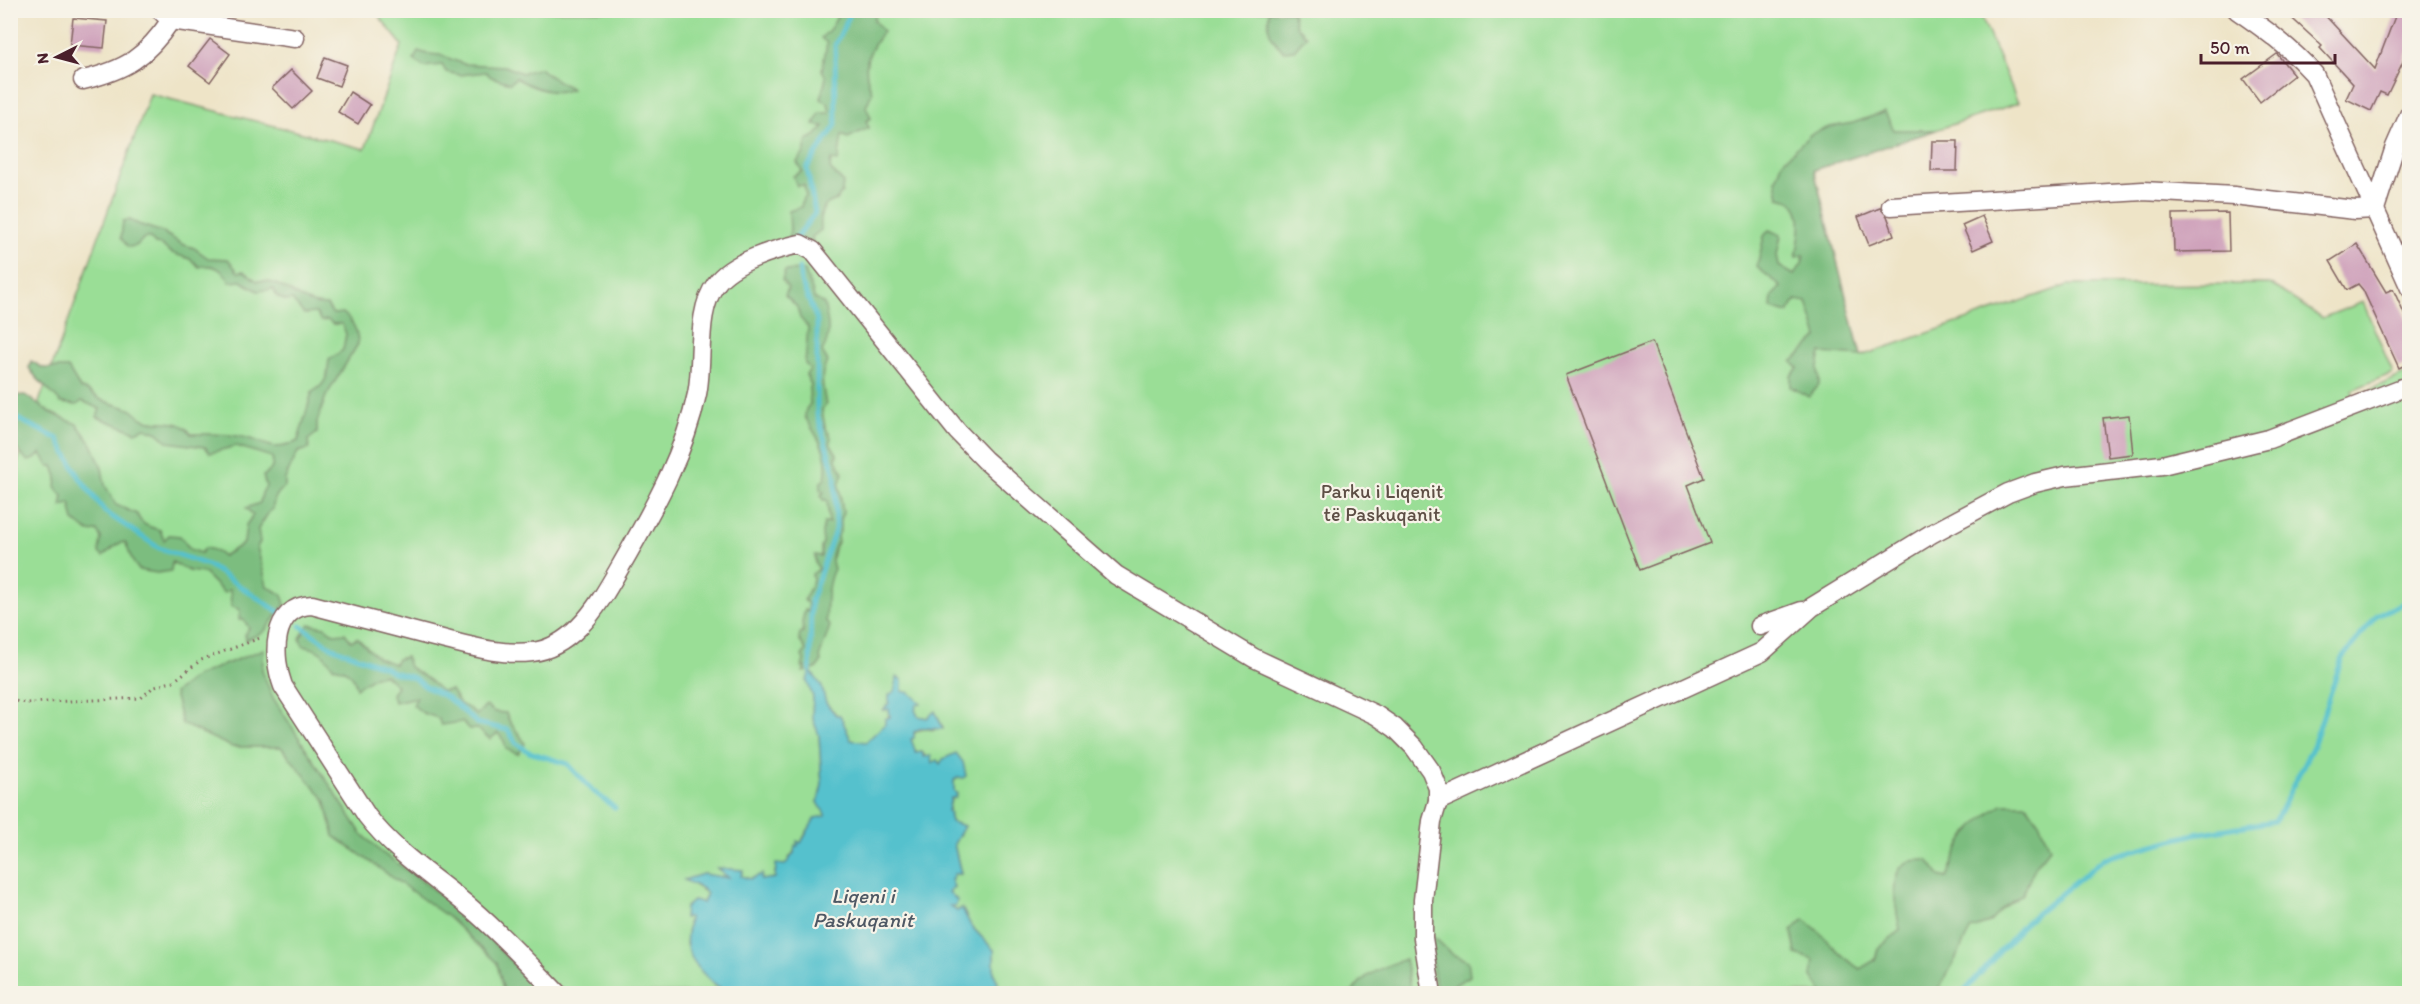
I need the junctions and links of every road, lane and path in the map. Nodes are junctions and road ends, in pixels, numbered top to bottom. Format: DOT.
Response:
graph roads {
  1 [pos="2237,10"];
  2 [pos="166,15"];
  3 [pos="296,38"];
  4 [pos="83,80"];
  5 [pos="2409,113"];
  6 [pos="2402,147"];
  7 [pos="1891,206"];
  8 [pos="2375,209"];
  9 [pos="2409,288"];
  10 [pos="2409,385"];
  11 [pos="1812,607"];
  12 [pos="1760,626"];
  13 [pos="279,632"];
  14 [pos="10,700"];
  15 [pos="1438,801"];
  16 [pos="558,993"];
  17 [pos="1432,993"];
  1 -- 8 [label="street"];
  2 -- 3 [label="street"];
  2 -- 4 [label="street"];
  5 -- 6 [label="street"];
  6 -- 8 [label="street"];
  7 -- 8 [label="street"];
  8 -- 9 [label="street"];
  10 -- 11 [label="street"];
  11 -- 12 [label="street"];
  11 -- 15 [label="street"];
  13 -- 14 [label="path"];
  13 -- 15 [label="street"];
  13 -- 16 [label="street"];
  15 -- 17 [label="street"];
}
